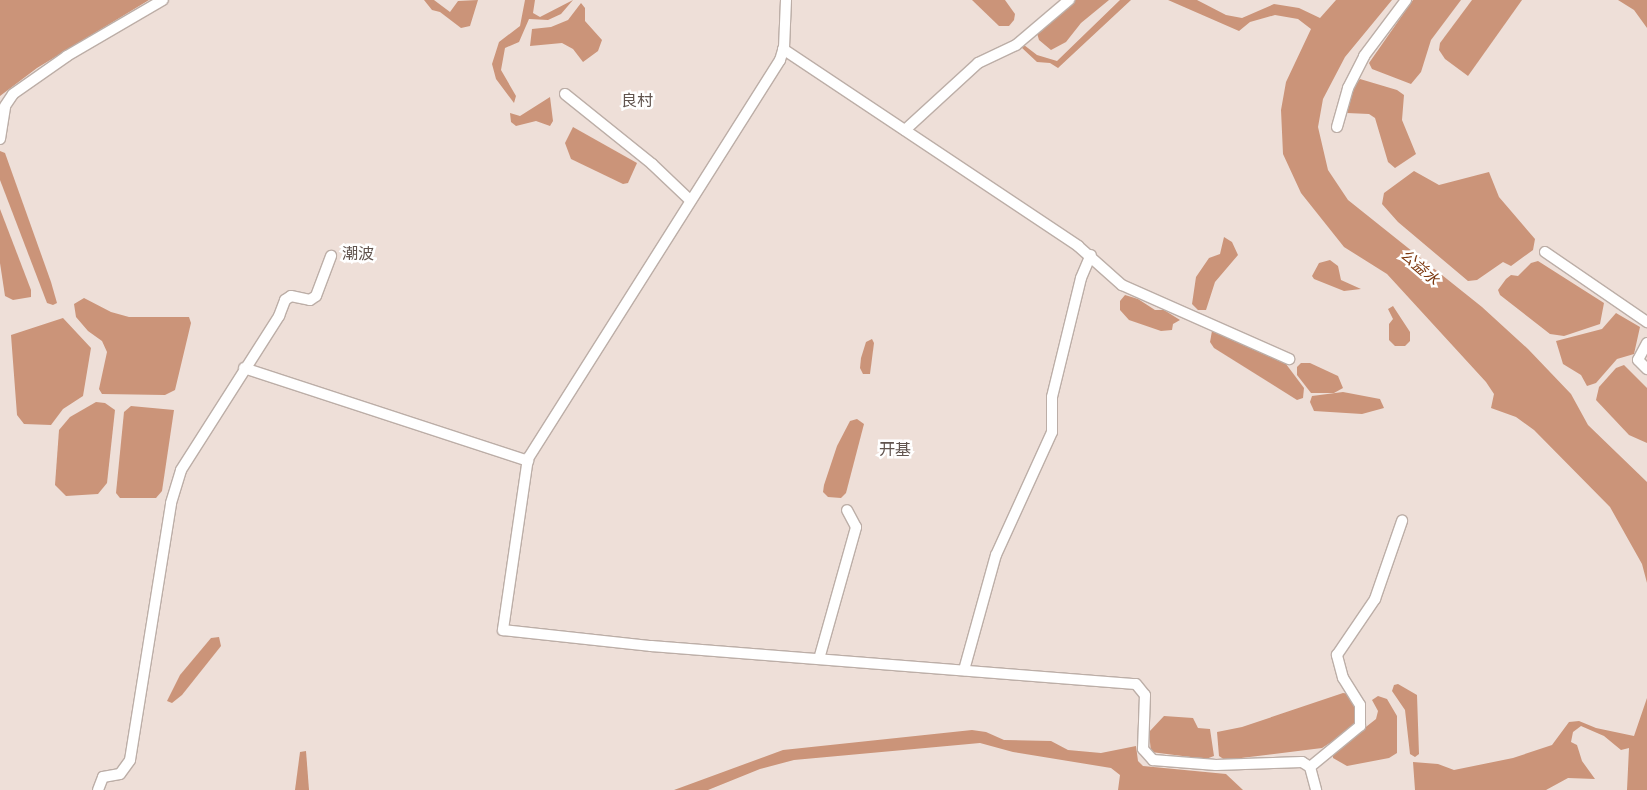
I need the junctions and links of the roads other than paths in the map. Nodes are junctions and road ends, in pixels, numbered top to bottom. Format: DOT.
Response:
graph roads {
  1 [pos="163,0"];
  2 [pos="786,0"];
  3 [pos="1069,0"];
  4 [pos="1406,0"];
  5 [pos="783,49"];
  6 [pos="565,94"];
  7 [pos="1336,127"];
  8 [pos="905,130"];
  9 [pos="0,140"];
  10 [pos="690,200"];
  11 [pos="1545,252"];
  12 [pos="1091,255"];
  13 [pos="331,256"];
  14 [pos="1647,322"];
  15 [pos="1647,343"];
  16 [pos="1289,359"];
  17 [pos="244,368"];
  18 [pos="1647,369"];
  19 [pos="528,461"];
  20 [pos="847,510"];
  21 [pos="1402,521"];
  22 [pos="819,659"];
  23 [pos="964,670"];
  24 [pos="1310,767"];
  25 [pos="98,790"];
  26 [pos="1316,790"];
  1 -- 9 [label="street"];
  2 -- 5 [label="street"];
  3 -- 8 [label="street"];
  4 -- 7 [label="street"];
  5 -- 8 [label="street"];
  5 -- 10 [label="street"];
  6 -- 10 [label="street"];
  8 -- 12 [label="street"];
  10 -- 19 [label="street"];
  11 -- 14 [label="street"];
  12 -- 16 [label="street"];
  12 -- 23 [label="street"];
  13 -- 17 [label="street"];
  15 -- 18 [label="street"];
  17 -- 19 [label="street"];
  17 -- 25 [label="street"];
  19 -- 22 [label="street"];
  20 -- 22 [label="street"];
  21 -- 24 [label="street"];
  22 -- 23 [label="street"];
  23 -- 24 [label="street"];
  24 -- 26 [label="street"];
}
